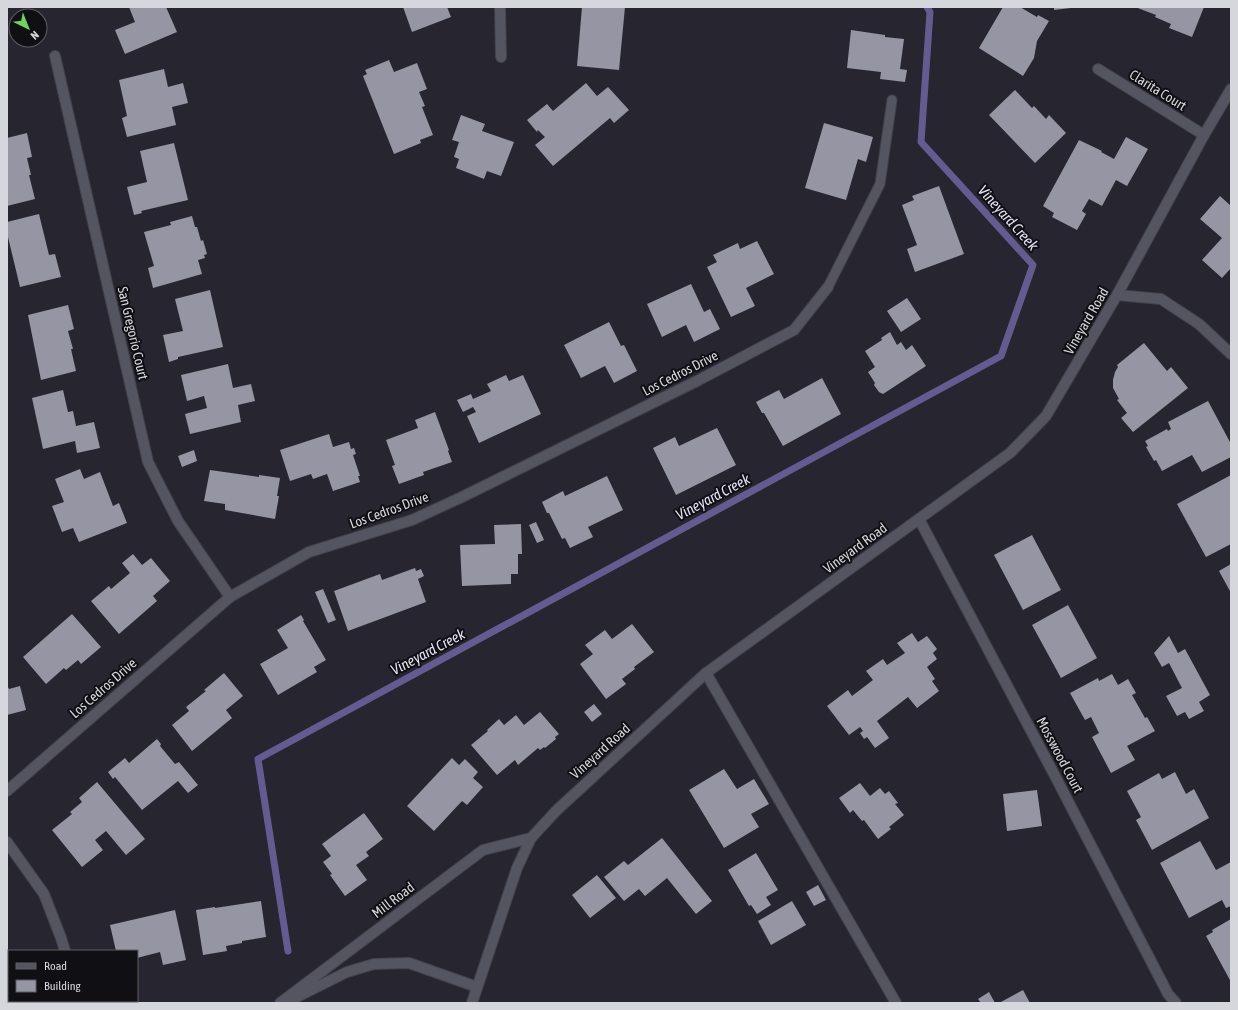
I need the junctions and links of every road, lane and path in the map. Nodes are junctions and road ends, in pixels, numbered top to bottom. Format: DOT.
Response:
graph roads {
  1 [pos="500,7"];
  2 [pos="55,56"];
  3 [pos="501,58"];
  4 [pos="1098,69"];
  5 [pos="1231,89"];
  6 [pos="892,100"];
  7 [pos="1204,135"];
  8 [pos="828,287"];
  9 [pos="1117,295"];
  10 [pos="1231,354"];
  11 [pos="919,519"];
  12 [pos="230,597"];
  13 [pos="706,673"];
  14 [pos="7,790"];
  15 [pos="531,838"];
  16 [pos="7,842"];
  17 [pos="65,950"];
  18 [pos="477,987"];
  19 [pos="280,1003"];
  20 [pos="286,1003"];
  21 [pos="472,1003"];
  22 [pos="896,1003"];
  23 [pos="1176,1003"];
  1 -- 3 [label="street"];
  2 -- 12 [label="street, San Gregorio Court"];
  4 -- 7 [label="street, Clarita Court"];
  5 -- 7 [label="street, Vineyard Road"];
  6 -- 8 [label="lane"];
  7 -- 9 [label="street, Vineyard Road"];
  8 -- 12 [label="street, Los Cedros Drive"];
  9 -- 10 [label="street"];
  9 -- 11 [label="street, Vineyard Road"];
  11 -- 13 [label="street, Vineyard Road"];
  11 -- 23 [label="street, Mosswood Court"];
  12 -- 14 [label="street, Los Cedros Drive"];
  13 -- 15 [label="street, Vineyard Road"];
  13 -- 22 [label="street"];
  15 -- 18 [label="street, Vineyard Road"];
  15 -- 19 [label="street, Mill Road"];
  16 -- 17 [label="street"];
  18 -- 20 [label="street"];
  18 -- 21 [label="street, Vineyard Road"];
}
